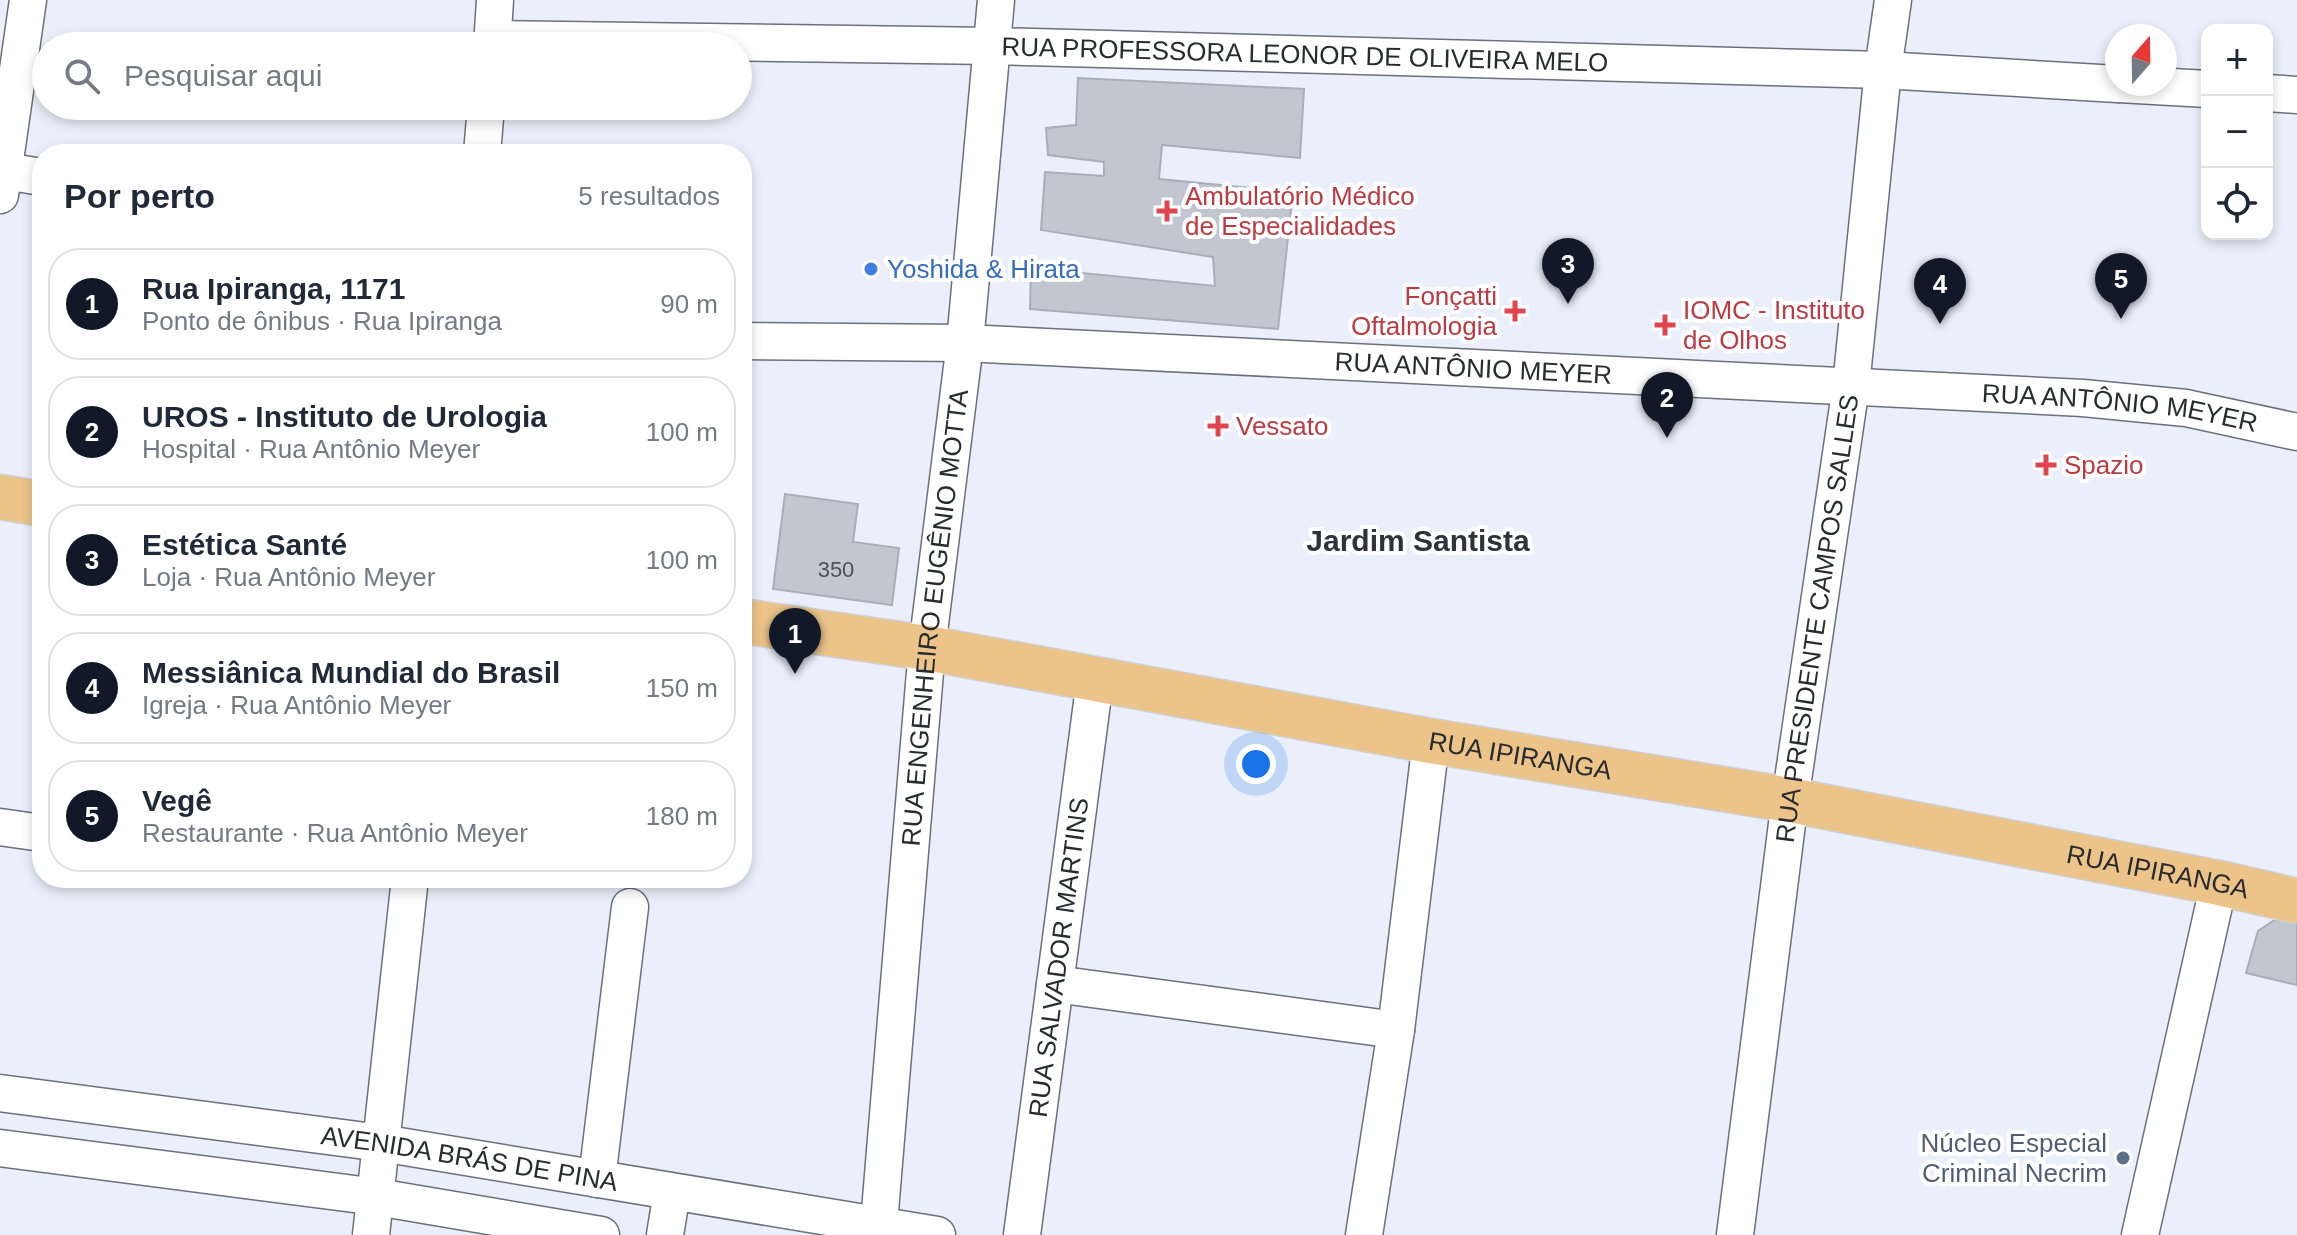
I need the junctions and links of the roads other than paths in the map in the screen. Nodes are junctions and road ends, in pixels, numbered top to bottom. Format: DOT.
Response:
graph roads {
  1 [pos="28,0"];
  2 [pos="495,0"];
  3 [pos="996,0"];
  4 [pos="1893,0"];
  5 [pos="493,32"];
  6 [pos="752,44"];
  7 [pos="993,46"];
  8 [pos="1883,70"];
  9 [pos="2105,83"];
  10 [pos="2177,87"];
  11 [pos="2201,89"];
  12 [pos="2273,93"];
  13 [pos="2297,95"];
  14 [pos="485,120"];
  15 [pos="483,144"];
  16 [pos="32,178"];
  17 [pos="2,183"];
  18 [pos="752,341"];
  19 [pos="965,343"];
  20 [pos="1851,386"];
  21 [pos="2297,432"];
  22 [pos="0,497"];
  23 [pos="32,502"];
  24 [pos="752,622"];
  25 [pos="927,648"];
  26 [pos="1095,680"];
  27 [pos="1431,741"];
  28 [pos="1790,800"];
  29 [pos="0,827"];
  30 [pos="32,832"];
  31 [pos="2219,883"];
  32 [pos="409,888"];
  33 [pos="2297,901"];
  34 [pos="630,907"];
  35 [pos="1055,984"];
  36 [pos="1396,1030"];
  37 [pos="0,1093"];
  38 [pos="381,1143"];
  39 [pos="0,1148"];
  40 [pos="597,1179"];
  41 [pos="672,1192"];
  42 [pos="377,1197"];
  43 [pos="878,1231"];
  44 [pos="371,1235"];
  45 [pos="601,1235"];
  46 [pos="665,1235"];
  47 [pos="937,1235"];
  48 [pos="1022,1235"];
  49 [pos="1364,1235"];
  50 [pos="1735,1235"];
  51 [pos="2140,1235"];
  1 -- 17 [label="street"];
  2 -- 5 [label="street"];
  3 -- 7 [label="street, RUA ENGENHEIRO EUGÊNIO MOTTA"];
  4 -- 8 [label="street, RUA PRESIDENTE CAMPOS SALLES"];
  6 -- 7 [label="street, RUA PROFESSORA LEONOR DE OLIVEIRA MELO"];
  7 -- 8 [label="street, RUA PROFESSORA LEONOR DE OLIVEIRA MELO"];
  7 -- 19 [label="street, RUA ENGENHEIRO EUGÊNIO MOTTA"];
  8 -- 9 [label="street, RUA PROFESSORA LEONOR DE OLIVEIRA MELO"];
  8 -- 20 [label="street, RUA PRESIDENTE CAMPOS SALLES"];
  10 -- 11 [label="street, RUA PROFESSORA LEONOR DE OLIVEIRA MELO"];
  12 -- 13 [label="street"];
  14 -- 15 [label="street"];
  16 -- 17 [label="street"];
  18 -- 19 [label="street, RUA ANTÔNIO MEYER"];
  19 -- 20 [label="street, RUA ANTÔNIO MEYER"];
  19 -- 25 [label="street, RUA ENGENHEIRO EUGÊNIO MOTTA"];
  20 -- 21 [label="street, RUA ANTÔNIO MEYER"];
  20 -- 28 [label="street, RUA PRESIDENTE CAMPOS SALLES"];
  22 -- 23 [label="main road"];
  24 -- 25 [label="main road, RUA IPIRANGA"];
  25 -- 26 [label="main road, RUA IPIRANGA"];
  25 -- 43 [label="street, RUA ENGENHEIRO EUGÊNIO MOTTA"];
  26 -- 27 [label="main road, RUA IPIRANGA"];
  26 -- 35 [label="street, RUA SALVADOR MARTINS"];
  27 -- 28 [label="main road, RUA IPIRANGA"];
  27 -- 36 [label="street"];
  28 -- 31 [label="main road, RUA IPIRANGA"];
  28 -- 50 [label="street, RUA PRESIDENTE CAMPOS SALLES"];
  29 -- 30 [label="street"];
  31 -- 33 [label="main road, RUA IPIRANGA"];
  31 -- 51 [label="street"];
  32 -- 38 [label="street"];
  34 -- 40 [label="street"];
  35 -- 36 [label="street"];
  35 -- 48 [label="street, RUA SALVADOR MARTINS"];
  36 -- 49 [label="street"];
  37 -- 38 [label="street, AVENIDA BRÁS DE PINA"];
  38 -- 40 [label="street, AVENIDA BRÁS DE PINA"];
  38 -- 42 [label="street"];
  39 -- 42 [label="street, AVENIDA BRÁS DE PINA"];
  40 -- 41 [label="street, AVENIDA BRÁS DE PINA"];
  41 -- 43 [label="street, AVENIDA BRÁS DE PINA"];
  41 -- 46 [label="street"];
  42 -- 44 [label="street"];
  42 -- 45 [label="street, AVENIDA BRÁS DE PINA"];
  43 -- 47 [label="street, AVENIDA BRÁS DE PINA"];
}
